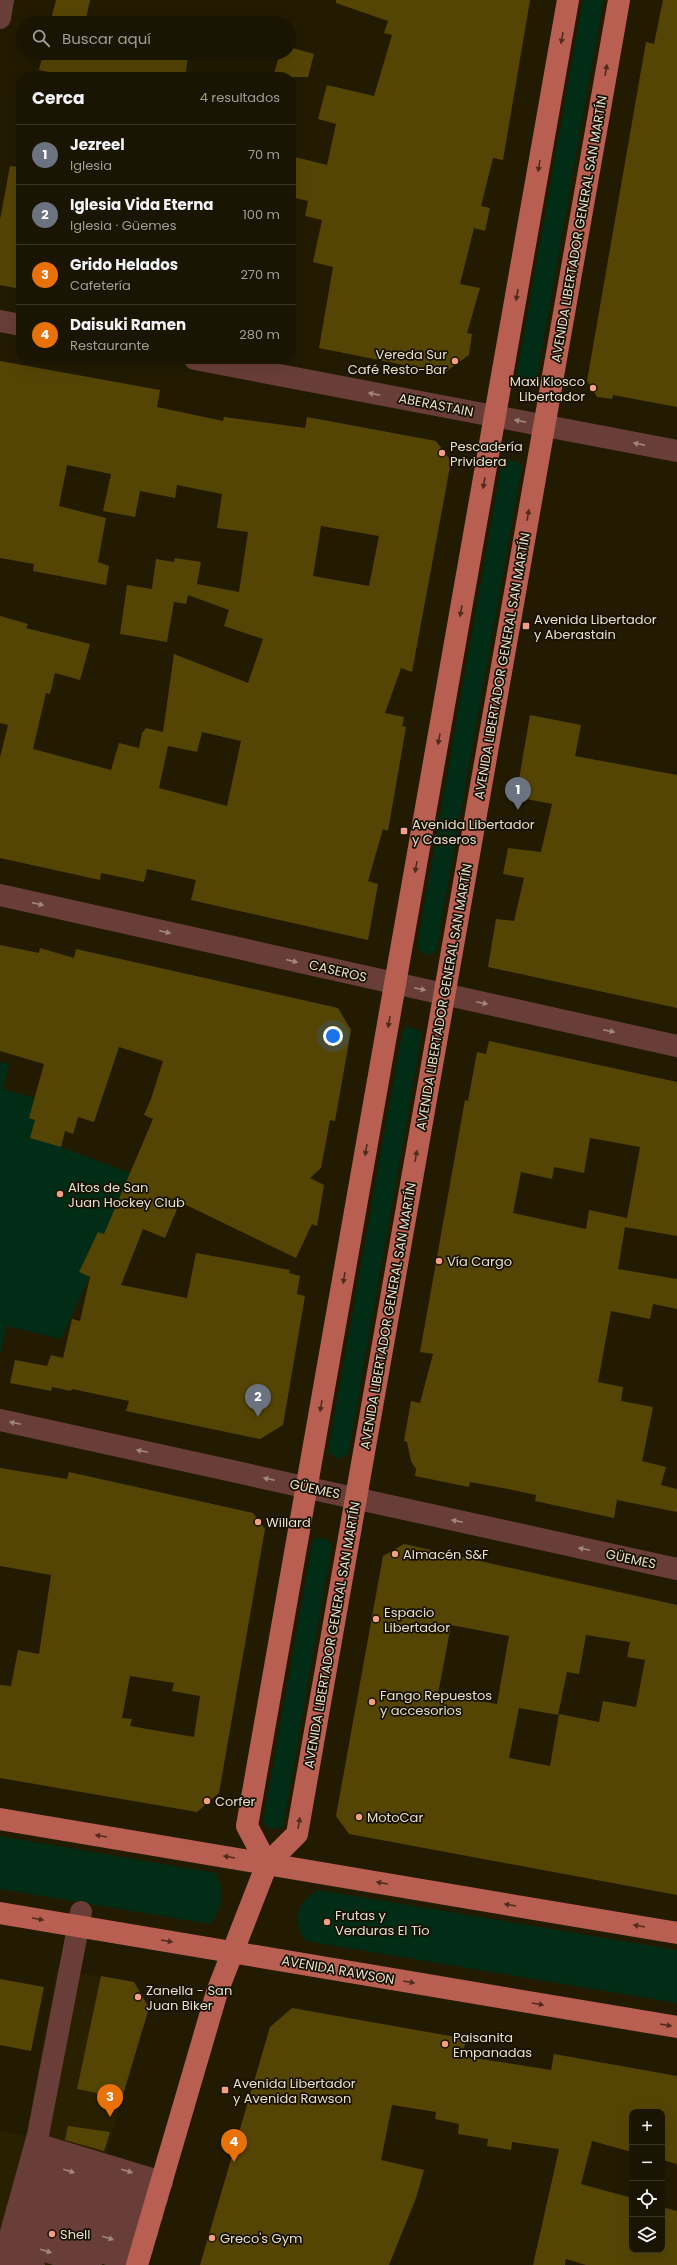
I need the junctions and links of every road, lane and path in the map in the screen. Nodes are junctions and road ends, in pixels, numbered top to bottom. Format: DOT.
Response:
graph roads {
  1 [pos="3,0"];
  2 [pos="568,0"];
  3 [pos="619,0"];
  4 [pos="0,18"];
  5 [pos="0,321"];
  6 [pos="16,324"];
  7 [pos="221,364"];
  8 [pos="495,417"];
  9 [pos="544,426"];
  10 [pos="677,451"];
  11 [pos="0,895"];
  12 [pos="396,984"];
  13 [pos="444,994"];
  14 [pos="677,1046"];
  15 [pos="0,1420"];
  16 [pos="307,1487"];
  17 [pos="356,1498"];
  18 [pos="677,1569"];
  19 [pos="0,1819"];
  20 [pos="267,1864"];
  21 [pos="0,1913"];
  22 [pos="80,1919"];
  23 [pos="677,1933"];
  24 [pos="233,1952"];
  25 [pos="677,2027"];
  26 [pos="18,2208"];
  27 [pos="148,2229"];
  28 [pos="34,2265"];
  29 [pos="91,2265"];
  1 -- 4 [label="street"];
  2 -- 8 [label="main road, one-way"];
  9 -- 3 [label="main road, AVENIDA LIBERTADOR GENERAL SAN MARTÍN, one-way"];
  5 -- 6 [label="street"];
  8 -- 7 [label="street, ABERASTAIN, one-way"];
  9 -- 8 [label="street, ABERASTAIN, one-way"];
  8 -- 12 [label="main road, one-way"];
  10 -- 9 [label="street, ABERASTAIN, one-way"];
  13 -- 9 [label="main road, AVENIDA LIBERTADOR GENERAL SAN MARTÍN, one-way"];
  11 -- 12 [label="street, CASEROS, one-way"];
  12 -- 13 [label="street, CASEROS, one-way"];
  12 -- 16 [label="main road, one-way"];
  13 -- 14 [label="street, CASEROS, one-way"];
  17 -- 13 [label="main road, AVENIDA LIBERTADOR GENERAL SAN MARTÍN, one-way"];
  16 -- 15 [label="street, GÜEMES, one-way"];
  16 -- 17 [label="street, GÜEMES"];
  16 -- 20 [label="main road"];
  18 -- 17 [label="street, GÜEMES, one-way"];
  20 -- 17 [label="main road, AVENIDA LIBERTADOR GENERAL SAN MARTÍN, one-way"];
  20 -- 19 [label="main road, one-way"];
  23 -- 20 [label="main road, one-way"];
  20 -- 24 [label="main road, AVENIDA LIBERTADOR GENERAL SAN MARTÍN"];
  21 -- 22 [label="main road, AVENIDA RAWSON, one-way"];
  22 -- 24 [label="main road, AVENIDA RAWSON, one-way"];
  22 -- 26 [label="street"];
  24 -- 25 [label="main road, AVENIDA RAWSON, one-way"];
  24 -- 27 [label="main road, AVENIDA LIBERTADOR GENERAL SAN MARTÍN"];
  26 -- 27 [label="street, one-way"];
  26 -- 27 [label="street"];
  26 -- 27 [label="street, one-way"];
  26 -- 28 [label="street"];
  26 -- 29 [label="street, one-way"];
}
